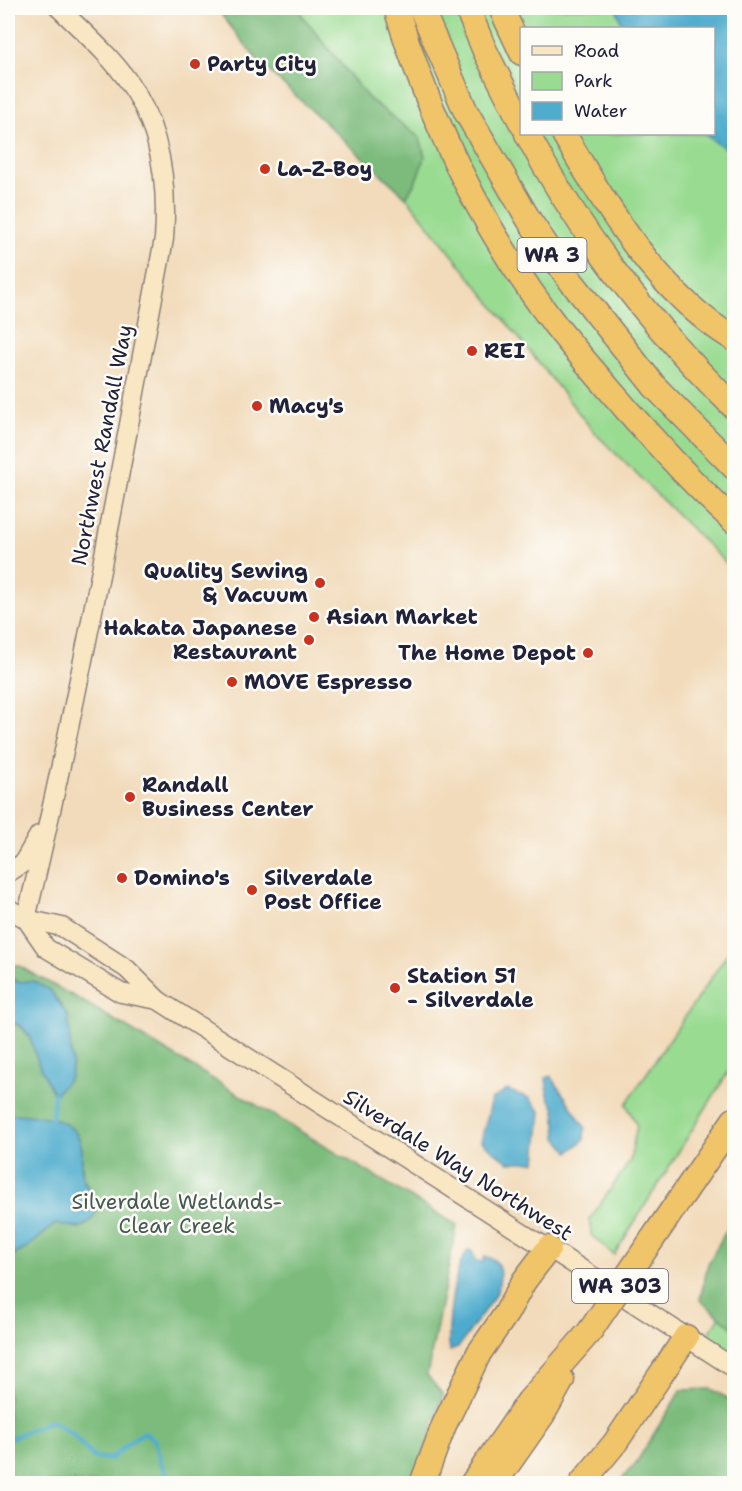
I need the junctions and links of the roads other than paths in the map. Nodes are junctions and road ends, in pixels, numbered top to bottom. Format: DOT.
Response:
graph roads {
  1 [pos="59,8"];
  2 [pos="396,8"];
  3 [pos="420,8"];
  4 [pos="467,8"];
  5 [pos="501,8"];
  6 [pos="520,49"];
  7 [pos="520,120"];
  8 [pos="528,135"];
  9 [pos="565,135"];
  10 [pos="735,339"];
  11 [pos="735,407"];
  12 [pos="735,467"];
  13 [pos="735,521"];
  14 [pos="57,792"];
  15 [pos="8,873"];
  16 [pos="8,908"];
  17 [pos="26,919"];
  18 [pos="158,1000"];
  19 [pos="732,1125"];
  20 [pos="549,1248"];
  21 [pos="590,1330"];
  22 [pos="686,1337"];
  23 [pos="735,1368"];
  24 [pos="422,1484"];
  25 [pos="472,1484"];
  26 [pos="494,1484"];
  27 [pos="581,1484"];
  1 -- 14 [label="main road, Northwest Randall Way"];
  2 -- 13 [label="highway"];
  3 -- 12 [label="highway, WA 3"];
  4 -- 7 [label="highway"];
  5 -- 6 [label="highway"];
  8 -- 11 [label="highway, WA 3"];
  9 -- 10 [label="highway"];
  14 -- 15 [label="main road"];
  14 -- 17 [label="main road, Northwest Randall Way"];
  16 -- 17 [label="main road, Silverdale Way Northwest"];
  17 -- 18 [label="main road, Silverdale Way Northwest"];
  17 -- 18 [label="main road, Silverdale Way Northwest"];
  18 -- 20 [label="main road, Silverdale Way Northwest"];
  19 -- 21 [label="highway, WA 303, bridge"];
  20 -- 22 [label="main road, Silverdale Way Northwest"];
  20 -- 24 [label="highway"];
  21 -- 25 [label="highway, WA 303"];
  21 -- 26 [label="highway, WA 303"];
  22 -- 23 [label="main road, Silverdale Way Northwest"];
  22 -- 27 [label="highway"];
}
